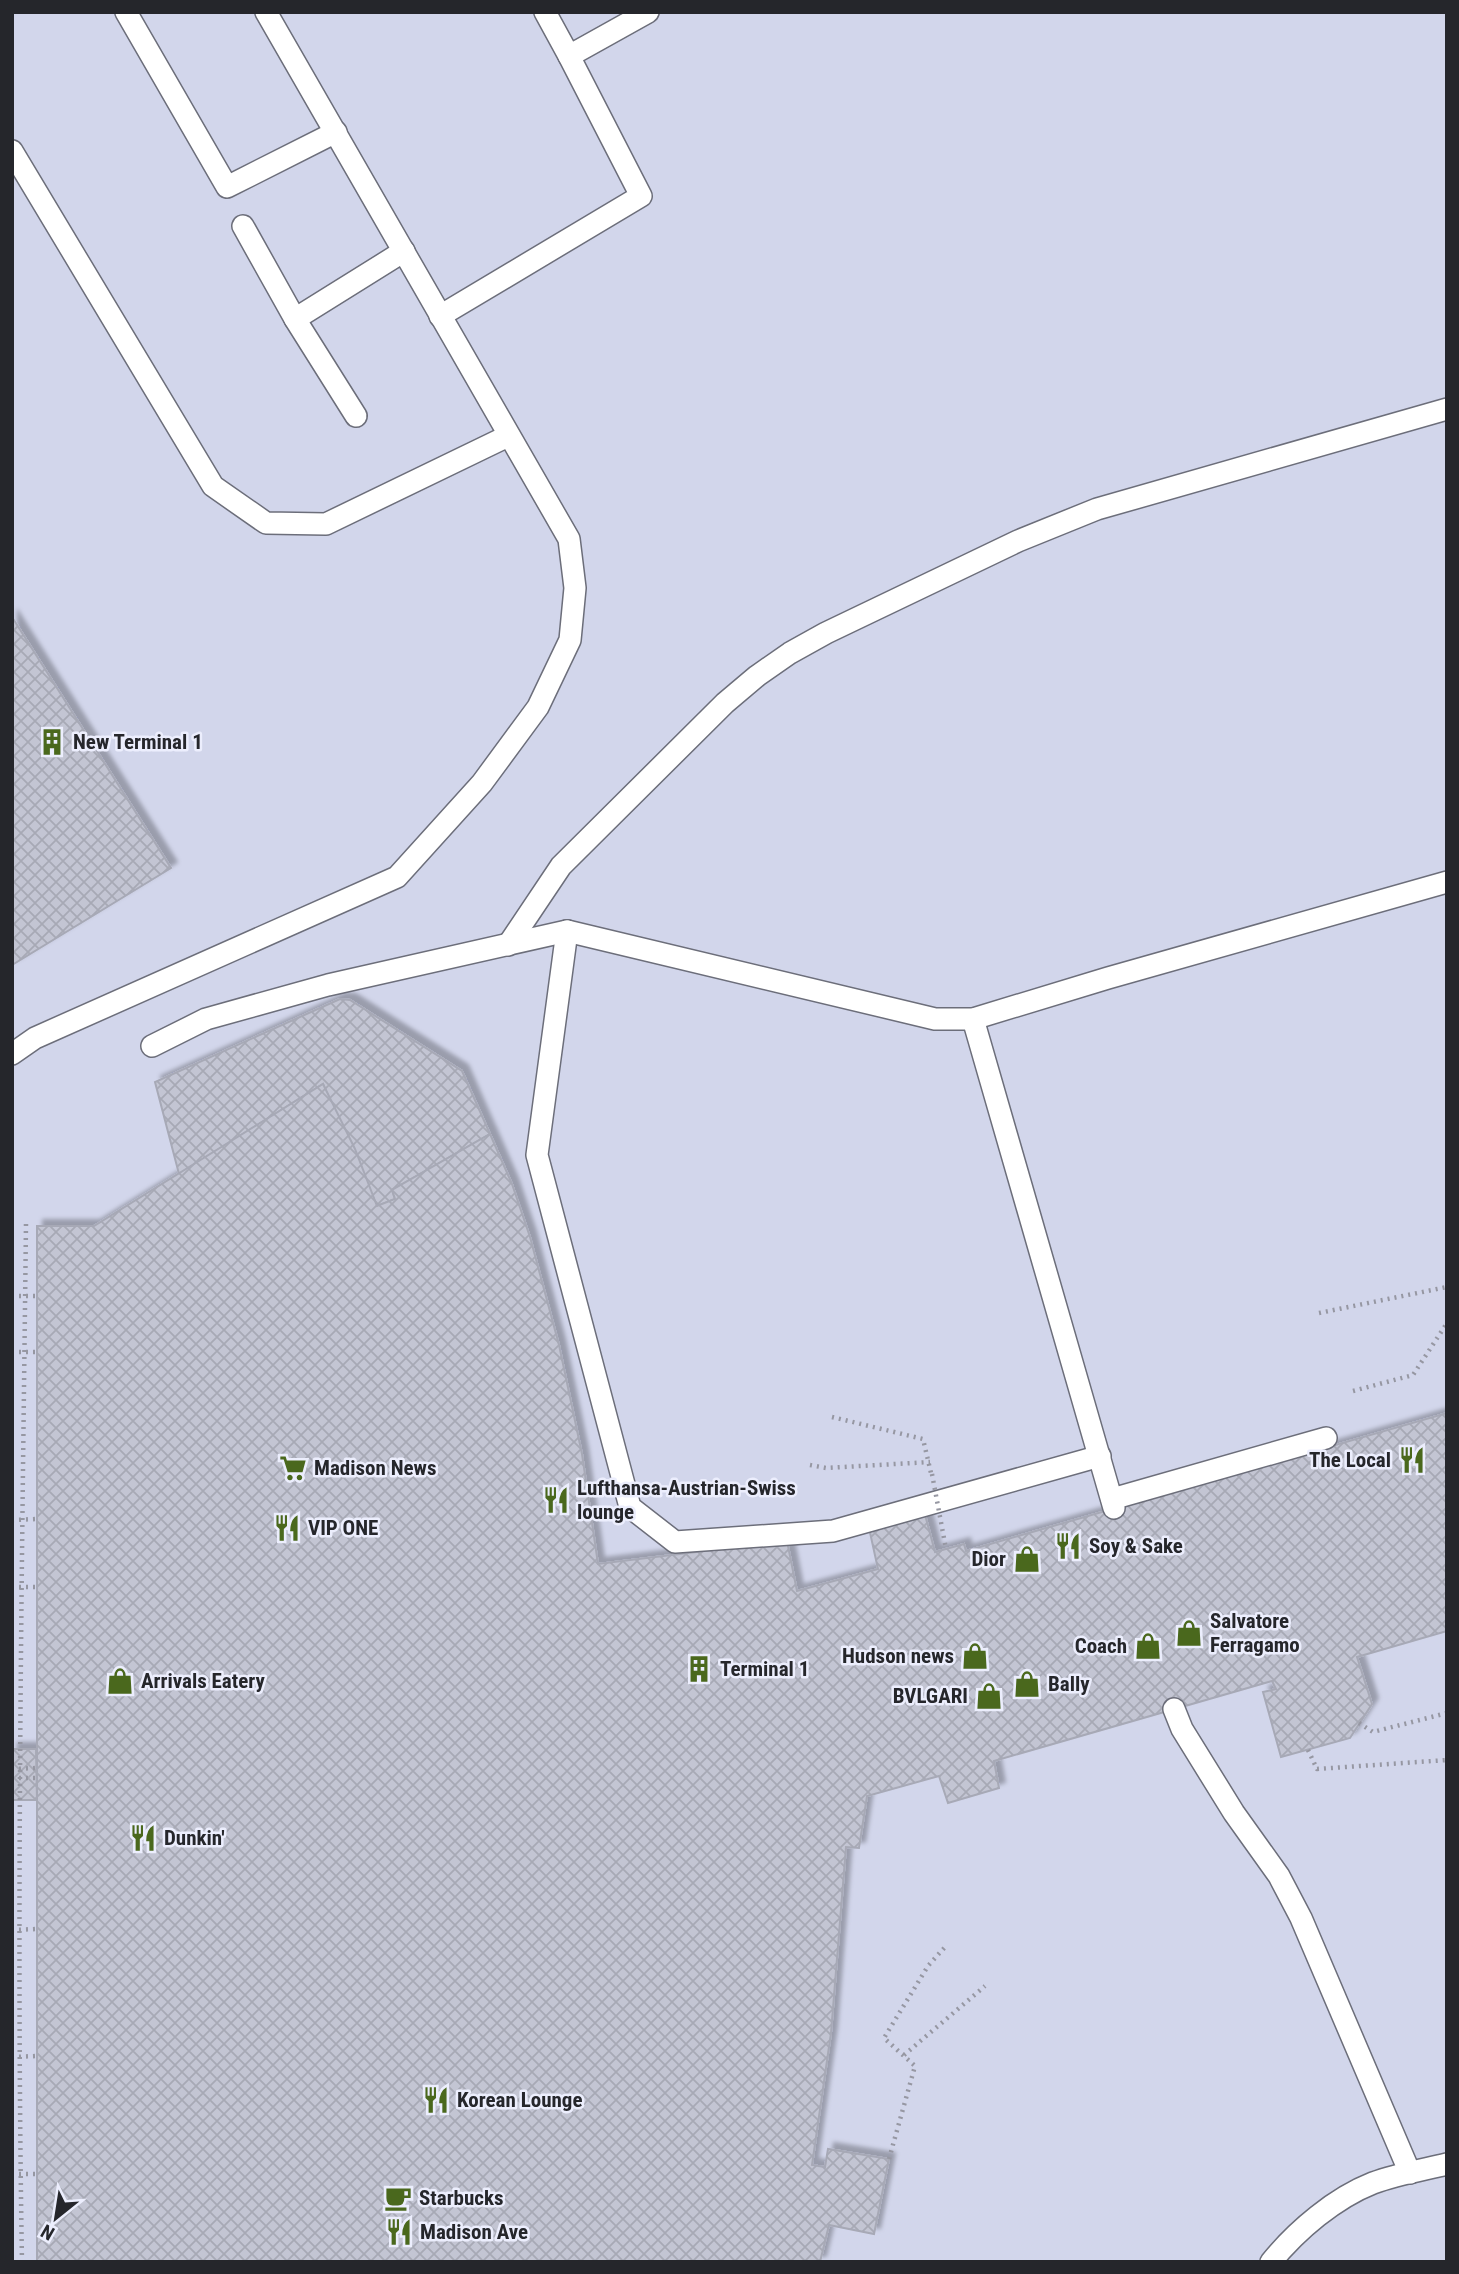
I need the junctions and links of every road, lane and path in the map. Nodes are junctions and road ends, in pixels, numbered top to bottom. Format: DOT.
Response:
graph roads {
  1 [pos="126,12"];
  2 [pos="266,12"];
  3 [pos="545,12"];
  4 [pos="648,12"];
  5 [pos="569,55"];
  6 [pos="336,132"];
  7 [pos="12,151"];
  8 [pos="243,226"];
  9 [pos="404,251"];
  10 [pos="440,316"];
  11 [pos="295,319"];
  12 [pos="1447,408"];
  13 [pos="356,416"];
  14 [pos="508,436"];
  15 [pos="1447,882"];
  16 [pos="567,931"];
  17 [pos="508,945"];
  18 [pos="973,1018"];
  19 [pos="152,1046"];
  20 [pos="12,1054"];
  21 [pos="26,1223"];
  22 [pos="1447,1287"];
  23 [pos="12,1296"];
  24 [pos="37,1296"];
  25 [pos="1319,1313"];
  26 [pos="1447,1323"];
  27 [pos="12,1352"];
  28 [pos="25,1352"];
  29 [pos="37,1352"];
  30 [pos="1353,1391"];
  31 [pos="832,1417"];
  32 [pos="1326,1438"];
  33 [pos="1100,1456"];
  34 [pos="930,1462"];
  35 [pos="810,1465"];
  36 [pos="37,1519"];
  37 [pos="12,1520"];
  38 [pos="946,1549"];
  39 [pos="12,1587"];
  40 [pos="21,1587"];
  41 [pos="37,1587"];
  42 [pos="1174,1709"];
  43 [pos="1447,1713"];
  44 [pos="1359,1723"];
  45 [pos="1308,1750"];
  46 [pos="1447,1760"];
  47 [pos="12,1769"];
  48 [pos="22,1769"];
  49 [pos="37,1769"];
  50 [pos="12,1778"];
  51 [pos="37,1778"];
  52 [pos="37,1929"];
  53 [pos="12,1930"];
  54 [pos="945,1947"];
  55 [pos="985,1986"];
  56 [pos="904,2055"];
  57 [pos="37,2056"];
  58 [pos="12,2057"];
  59 [pos="20,2057"];
  60 [pos="889,2159"];
  61 [pos="1447,2164"];
  62 [pos="1410,2173"];
  63 [pos="12,2174"];
  64 [pos="20,2174"];
  65 [pos="37,2174"];
  66 [pos="22,2262"];
  67 [pos="1271,2262"];
  1 -- 6 [label="lane"];
  2 -- 6 [label="lane"];
  3 -- 5 [label="lane"];
  4 -- 5 [label="lane"];
  5 -- 10 [label="lane"];
  6 -- 9 [label="lane"];
  7 -- 14 [label="lane"];
  8 -- 11 [label="lane"];
  9 -- 10 [label="lane"];
  9 -- 11 [label="lane"];
  10 -- 14 [label="lane"];
  11 -- 13 [label="lane"];
  12 -- 17 [label="lane"];
  14 -- 20 [label="lane"];
  15 -- 18 [label="lane"];
  16 -- 17 [label="lane"];
  16 -- 18 [label="lane"];
  16 -- 33 [label="lane"];
  17 -- 19 [label="lane"];
  18 -- 33 [label="lane"];
  21 -- 28 [label="path, bridge"];
  22 -- 25 [label="path"];
  23 -- 24 [label="path"];
  26 -- 30 [label="path"];
  27 -- 28 [label="path, bridge"];
  28 -- 29 [label="path, bridge"];
  28 -- 40 [label="path, bridge"];
  31 -- 34 [label="path"];
  32 -- 33 [label="lane"];
  34 -- 35 [label="path"];
  34 -- 38 [label="path, bridge"];
  36 -- 37 [label="path"];
  39 -- 40 [label="path, bridge"];
  40 -- 41 [label="path, bridge"];
  40 -- 48 [label="path, bridge"];
  42 -- 62 [label="lane"];
  43 -- 44 [label="path"];
  45 -- 46 [label="path"];
  47 -- 48 [label="path, bridge"];
  48 -- 49 [label="path, bridge"];
  48 -- 59 [label="path, bridge"];
  50 -- 51 [label="path, bridge"];
  52 -- 53 [label="path"];
  54 -- 56 [label="path"];
  55 -- 56 [label="path"];
  56 -- 60 [label="path"];
  57 -- 59 [label="path, bridge"];
  58 -- 59 [label="path, bridge"];
  59 -- 64 [label="path, bridge"];
  61 -- 62 [label="lane"];
  62 -- 67 [label="lane"];
  63 -- 64 [label="path, bridge"];
  64 -- 65 [label="path, bridge"];
  64 -- 66 [label="path, bridge"];
}
